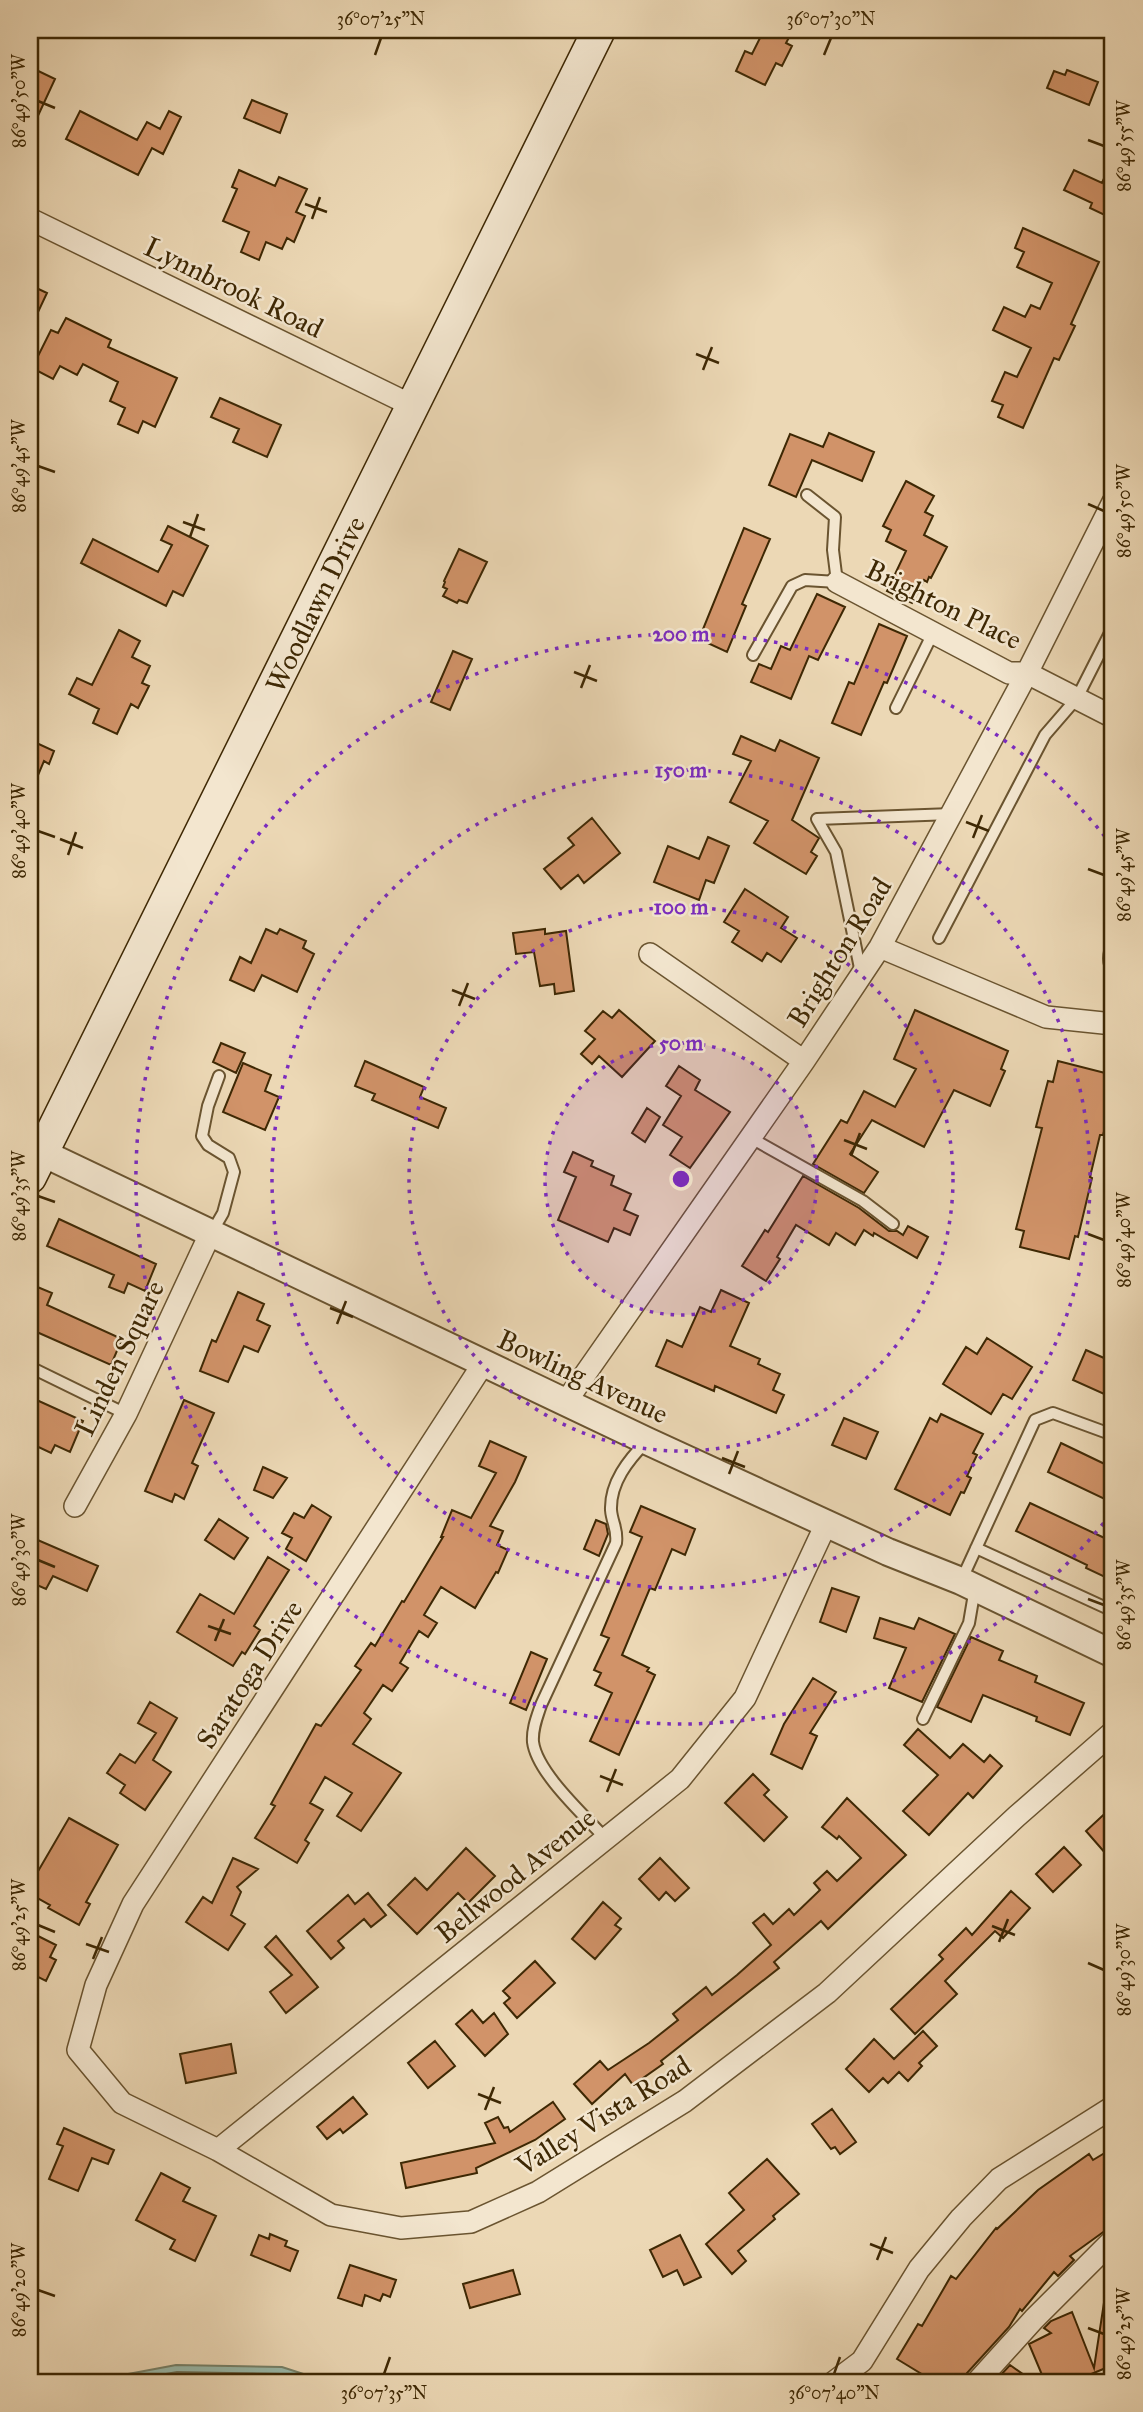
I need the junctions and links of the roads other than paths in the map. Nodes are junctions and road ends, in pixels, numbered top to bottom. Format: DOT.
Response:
graph roads {
  1 [pos="598,30"];
  2 [pos="30,219"];
  3 [pos="413,406"];
  4 [pos="807,495"];
  5 [pos="1113,502"];
  6 [pos="837,582"];
  7 [pos="1113,627"];
  8 [pos="933,634"];
  9 [pos="753,655"];
  10 [pos="1027,673"];
  11 [pos="1077,698"];
  12 [pos="896,708"];
  13 [pos="1113,717"];
  14 [pos="952,814"];
  15 [pos="939,938"];
  16 [pos="1113,944"];
  17 [pos="880,947"];
  18 [pos="650,954"];
  19 [pos="1113,971"];
  20 [pos="862,975"];
  21 [pos="1113,1024"];
  22 [pos="804,1061"];
  23 [pos="219,1076"];
  24 [pos="751,1138"];
  25 [pos="34,1159"];
  26 [pos="893,1224"];
  27 [pos="210,1234"];
  28 [pos="483,1364"];
  29 [pos="30,1367"];
  30 [pos="565,1403"];
  31 [pos="127,1414"];
  32 [pos="1113,1435"];
  33 [pos="647,1441"];
  34 [pos="75,1506"];
  35 [pos="827,1522"];
  36 [pos="976,1548"];
  37 [pos="968,1584"];
  38 [pos="1113,1611"];
  39 [pos="1113,1654"];
  40 [pos="923,1719"];
  41 [pos="1113,1732"];
  42 [pos="605,1838"];
  43 [pos="85,2025"];
  44 [pos="1113,2107"];
  45 [pos="218,2150"];
  46 [pos="1113,2240"];
  47 [pos="834,2382"];
  48 [pos="977,2382"];
  1 -- 3 [label="main road, Woodlawn Drive"];
  2 -- 3 [label="street, Lynnbrook Road"];
  3 -- 25 [label="main road, Woodlawn Drive"];
  4 -- 6 [label="lane"];
  5 -- 10 [label="street, Brighton Road"];
  6 -- 8 [label="street, Brighton Place"];
  6 -- 9 [label="lane"];
  7 -- 11 [label="lane"];
  8 -- 10 [label="street, Brighton Place"];
  8 -- 12 [label="lane"];
  10 -- 11 [label="street, Brighton Place"];
  10 -- 14 [label="street, Brighton Road"];
  11 -- 13 [label="street, Brighton Place"];
  11 -- 15 [label="lane"];
  14 -- 17 [label="street, Brighton Road"];
  14 -- 20 [label="lane"];
  16 -- 19 [label="lane"];
  17 -- 20 [label="street, Brighton Road"];
  17 -- 21 [label="street"];
  18 -- 22 [label="street"];
  20 -- 22 [label="street, Brighton Road"];
  22 -- 24 [label="street, Brighton Road"];
  23 -- 27 [label="lane"];
  24 -- 26 [label="lane"];
  24 -- 30 [label="street, Brighton Road"];
  25 -- 27 [label="street, Bowling Avenue"];
  27 -- 28 [label="street, Bowling Avenue"];
  27 -- 31 [label="street, Linden Square"];
  28 -- 30 [label="street, Bowling Avenue"];
  28 -- 43 [label="street, Saratoga Drive"];
  29 -- 31 [label="lane"];
  30 -- 33 [label="street, Bowling Avenue"];
  31 -- 34 [label="street, Linden Square"];
  32 -- 36 [label="lane"];
  33 -- 35 [label="street, Bowling Avenue"];
  33 -- 42 [label="lane"];
  35 -- 37 [label="street, Bowling Avenue"];
  35 -- 42 [label="street, Bellwood Avenue"];
  36 -- 37 [label="lane"];
  36 -- 38 [label="lane"];
  37 -- 39 [label="street, Bowling Avenue"];
  37 -- 40 [label="lane"];
  41 -- 45 [label="street, Valley Vista Road"];
  42 -- 45 [label="street, Bellwood Avenue"];
  43 -- 45 [label="street, Valley Vista Road"];
  44 -- 47 [label="street"];
  46 -- 48 [label="street"];
}
